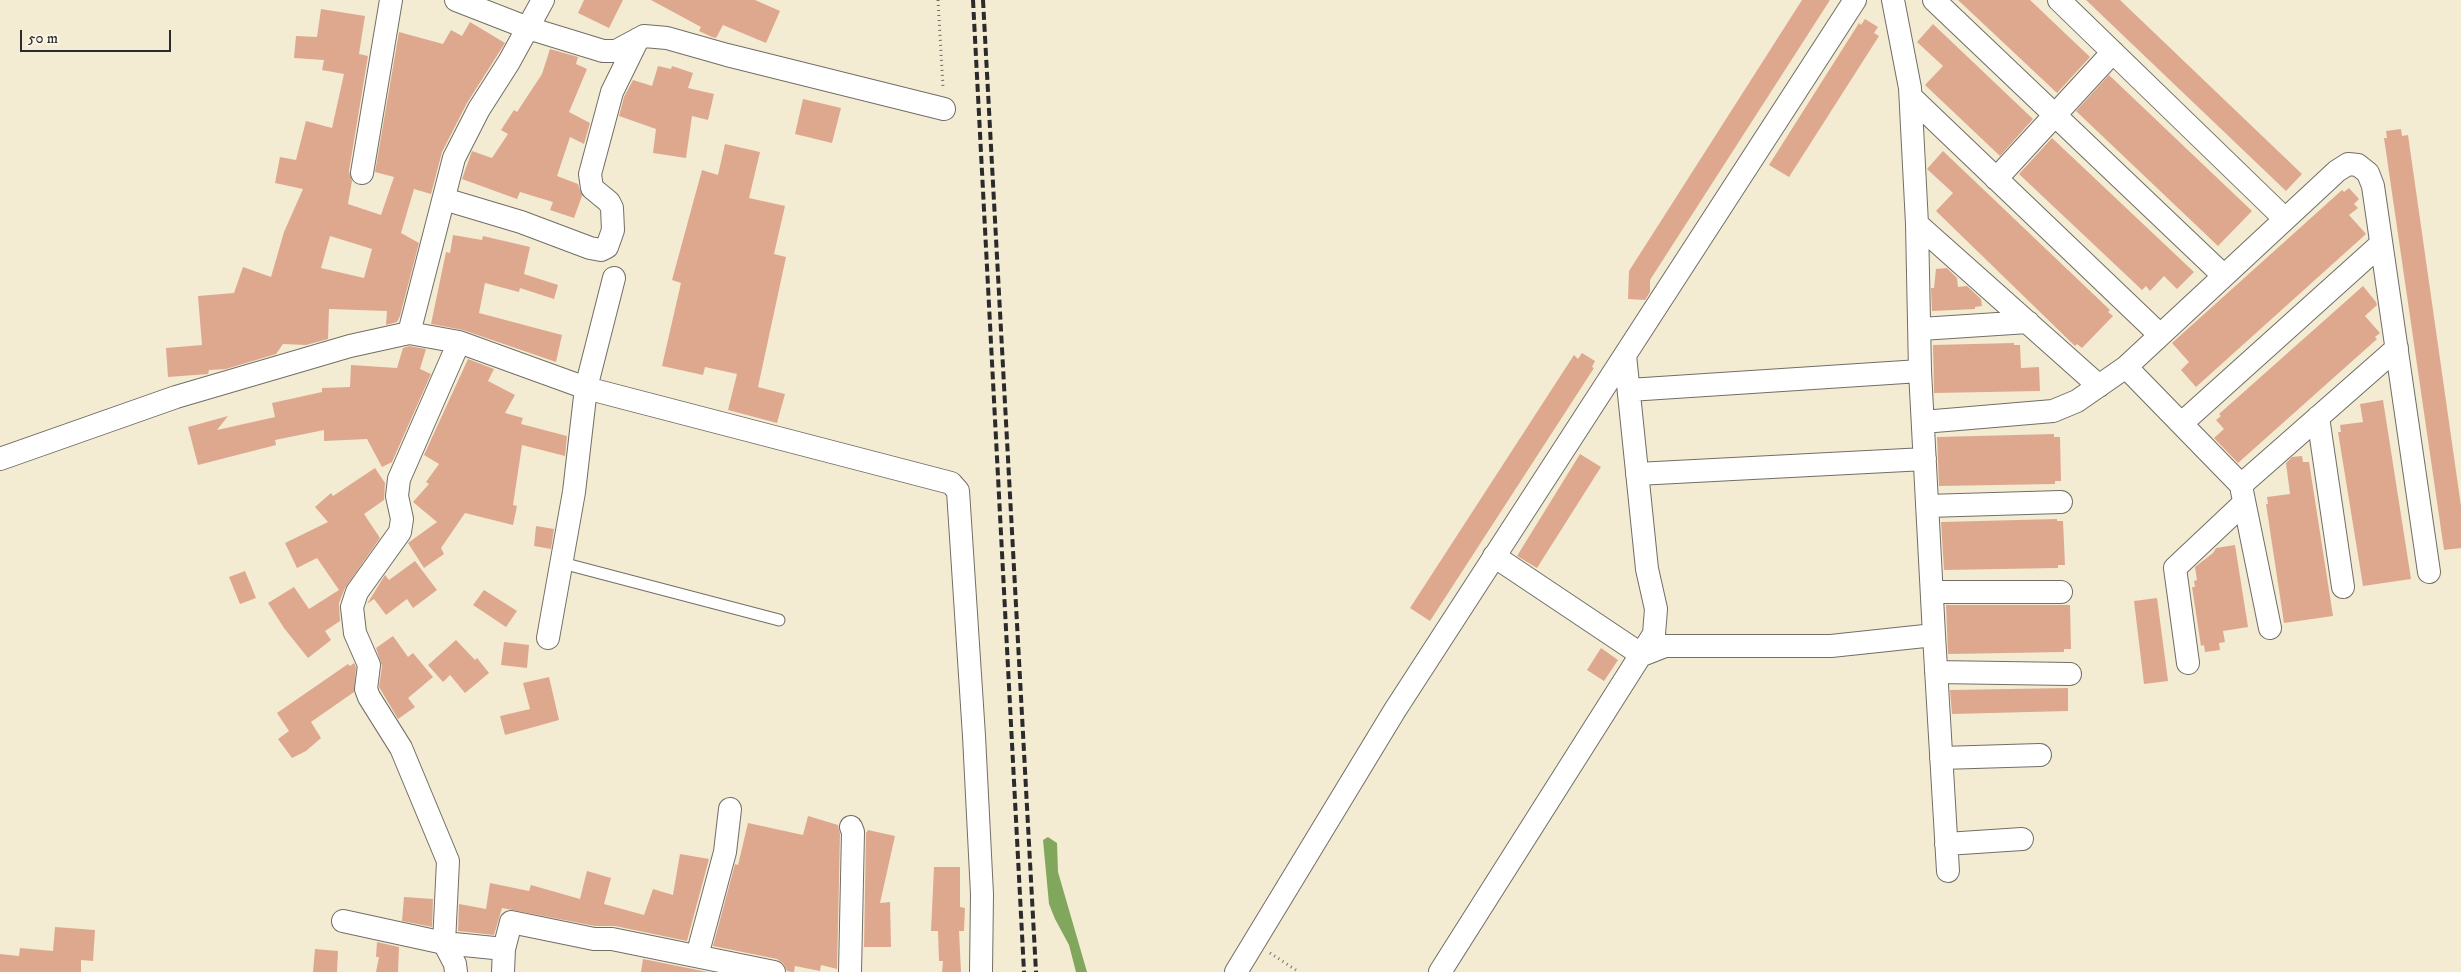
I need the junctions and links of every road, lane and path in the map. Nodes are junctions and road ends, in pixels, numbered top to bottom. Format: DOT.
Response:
graph roads {
  1 [pos="391,0"];
  2 [pos="456,0"];
  3 [pos="543,0"];
  4 [pos="938,0"];
  5 [pos="1855,0"];
  6 [pos="1893,0"];
  7 [pos="1934,0"];
  8 [pos="2059,0"];
  9 [pos="528,28"];
  10 [pos="638,39"];
  11 [pos="2113,52"];
  12 [pos="1911,97"];
  13 [pos="944,109"];
  14 [pos="2055,115"];
  15 [pos="362,173"];
  16 [pos="1996,179"];
  17 [pos="444,199"];
  18 [pos="2285,219"];
  19 [pos="1918,224"];
  20 [pos="2381,244"];
  21 [pos="2224,276"];
  22 [pos="614,278"];
  23 [pos="2028,322"];
  24 [pos="1921,329"];
  25 [pos="409,333"];
  26 [pos="2160,335"];
  27 [pos="459,342"];
  28 [pos="2397,348"];
  29 [pos="1625,355"];
  30 [pos="2126,367"];
  31 [pos="1920,371"];
  32 [pos="2099,386"];
  33 [pos="586,388"];
  34 [pos="1628,390"];
  35 [pos="2318,417"];
  36 [pos="1923,422"];
  37 [pos="2182,423"];
  38 [pos="0,459"];
  39 [pos="1925,459"];
  40 [pos="1637,474"];
  41 [pos="2242,494"];
  42 [pos="2061,502"];
  43 [pos="1927,506"];
  44 [pos="1494,556"];
  45 [pos="562,563"];
  46 [pos="2429,572"];
  47 [pos="2343,587"];
  48 [pos="1932,592"];
  49 [pos="2061,592"];
  50 [pos="778,620"];
  51 [pos="2270,628"];
  52 [pos="1934,635"];
  53 [pos="548,638"];
  54 [pos="1642,655"];
  55 [pos="2188,663"];
  56 [pos="1936,672"];
  57 [pos="2070,674"];
  58 [pos="2040,755"];
  59 [pos="1941,758"];
  60 [pos="730,809"];
  61 [pos="851,827"];
  62 [pos="2022,840"];
  63 [pos="1946,844"];
  64 [pos="1948,872"];
  65 [pos="343,921"];
  66 [pos="444,943"];
  67 [pos="1255,944"];
  68 [pos="504,949"];
  69 [pos="700,962"];
  70 [pos="456,972"];
  71 [pos="503,972"];
  72 [pos="774,972"];
  73 [pos="850,972"];
  74 [pos="981,972"];
  75 [pos="1236,972"];
  76 [pos="1299,972"];
  77 [pos="1440,972"];
  1 -- 15 [label="street"];
  2 -- 9 [label="street"];
  3 -- 9 [label="street"];
  4 -- 13 [label="path"];
  5 -- 29 [label="street"];
  6 -- 12 [label="street"];
  7 -- 14 [label="street"];
  8 -- 11 [label="street"];
  9 -- 10 [label="street"];
  9 -- 17 [label="street"];
  10 -- 13 [label="street"];
  10 -- 17 [label="street"];
  11 -- 14 [label="street"];
  11 -- 18 [label="street"];
  12 -- 16 [label="street"];
  12 -- 19 [label="street"];
  14 -- 16 [label="street"];
  14 -- 21 [label="street"];
  16 -- 26 [label="street"];
  17 -- 25 [label="street"];
  18 -- 20 [label="street"];
  18 -- 21 [label="street"];
  19 -- 23 [label="street"];
  19 -- 24 [label="street"];
  20 -- 28 [label="street"];
  20 -- 37 [label="street"];
  21 -- 26 [label="street"];
  22 -- 33 [label="street"];
  23 -- 24 [label="street"];
  23 -- 32 [label="street"];
  24 -- 31 [label="street"];
  25 -- 27 [label="street"];
  25 -- 38 [label="street"];
  26 -- 30 [label="street"];
  27 -- 33 [label="street"];
  27 -- 66 [label="street"];
  28 -- 35 [label="street"];
  28 -- 46 [label="street"];
  29 -- 34 [label="street"];
  29 -- 44 [label="street"];
  30 -- 32 [label="street"];
  30 -- 37 [label="street"];
  31 -- 34 [label="street"];
  31 -- 36 [label="street"];
  32 -- 36 [label="street"];
  33 -- 45 [label="street"];
  33 -- 74 [label="street"];
  34 -- 40 [label="street"];
  35 -- 41 [label="street"];
  35 -- 47 [label="street"];
  36 -- 39 [label="street"];
  37 -- 41 [label="street"];
  39 -- 40 [label="street"];
  39 -- 43 [label="street"];
  40 -- 54 [label="street"];
  41 -- 51 [label="street"];
  41 -- 55 [label="street"];
  42 -- 43 [label="street"];
  43 -- 48 [label="street"];
  44 -- 54 [label="street"];
  44 -- 67 [label="street"];
  45 -- 50 [label="lane"];
  45 -- 53 [label="street"];
  48 -- 49 [label="street"];
  48 -- 52 [label="street"];
  52 -- 54 [label="street"];
  52 -- 56 [label="street"];
  54 -- 77 [label="street"];
  56 -- 57 [label="street"];
  56 -- 59 [label="street"];
  58 -- 59 [label="street"];
  59 -- 63 [label="street"];
  60 -- 69 [label="street"];
  61 -- 73 [label="street"];
  62 -- 63 [label="street"];
  63 -- 64 [label="street"];
  65 -- 66 [label="street"];
  66 -- 68 [label="street"];
  66 -- 70 [label="street"];
  67 -- 75 [label="street"];
  67 -- 76 [label="path"];
  68 -- 69 [label="street"];
  68 -- 71 [label="street"];
  69 -- 72 [label="street"];
}
